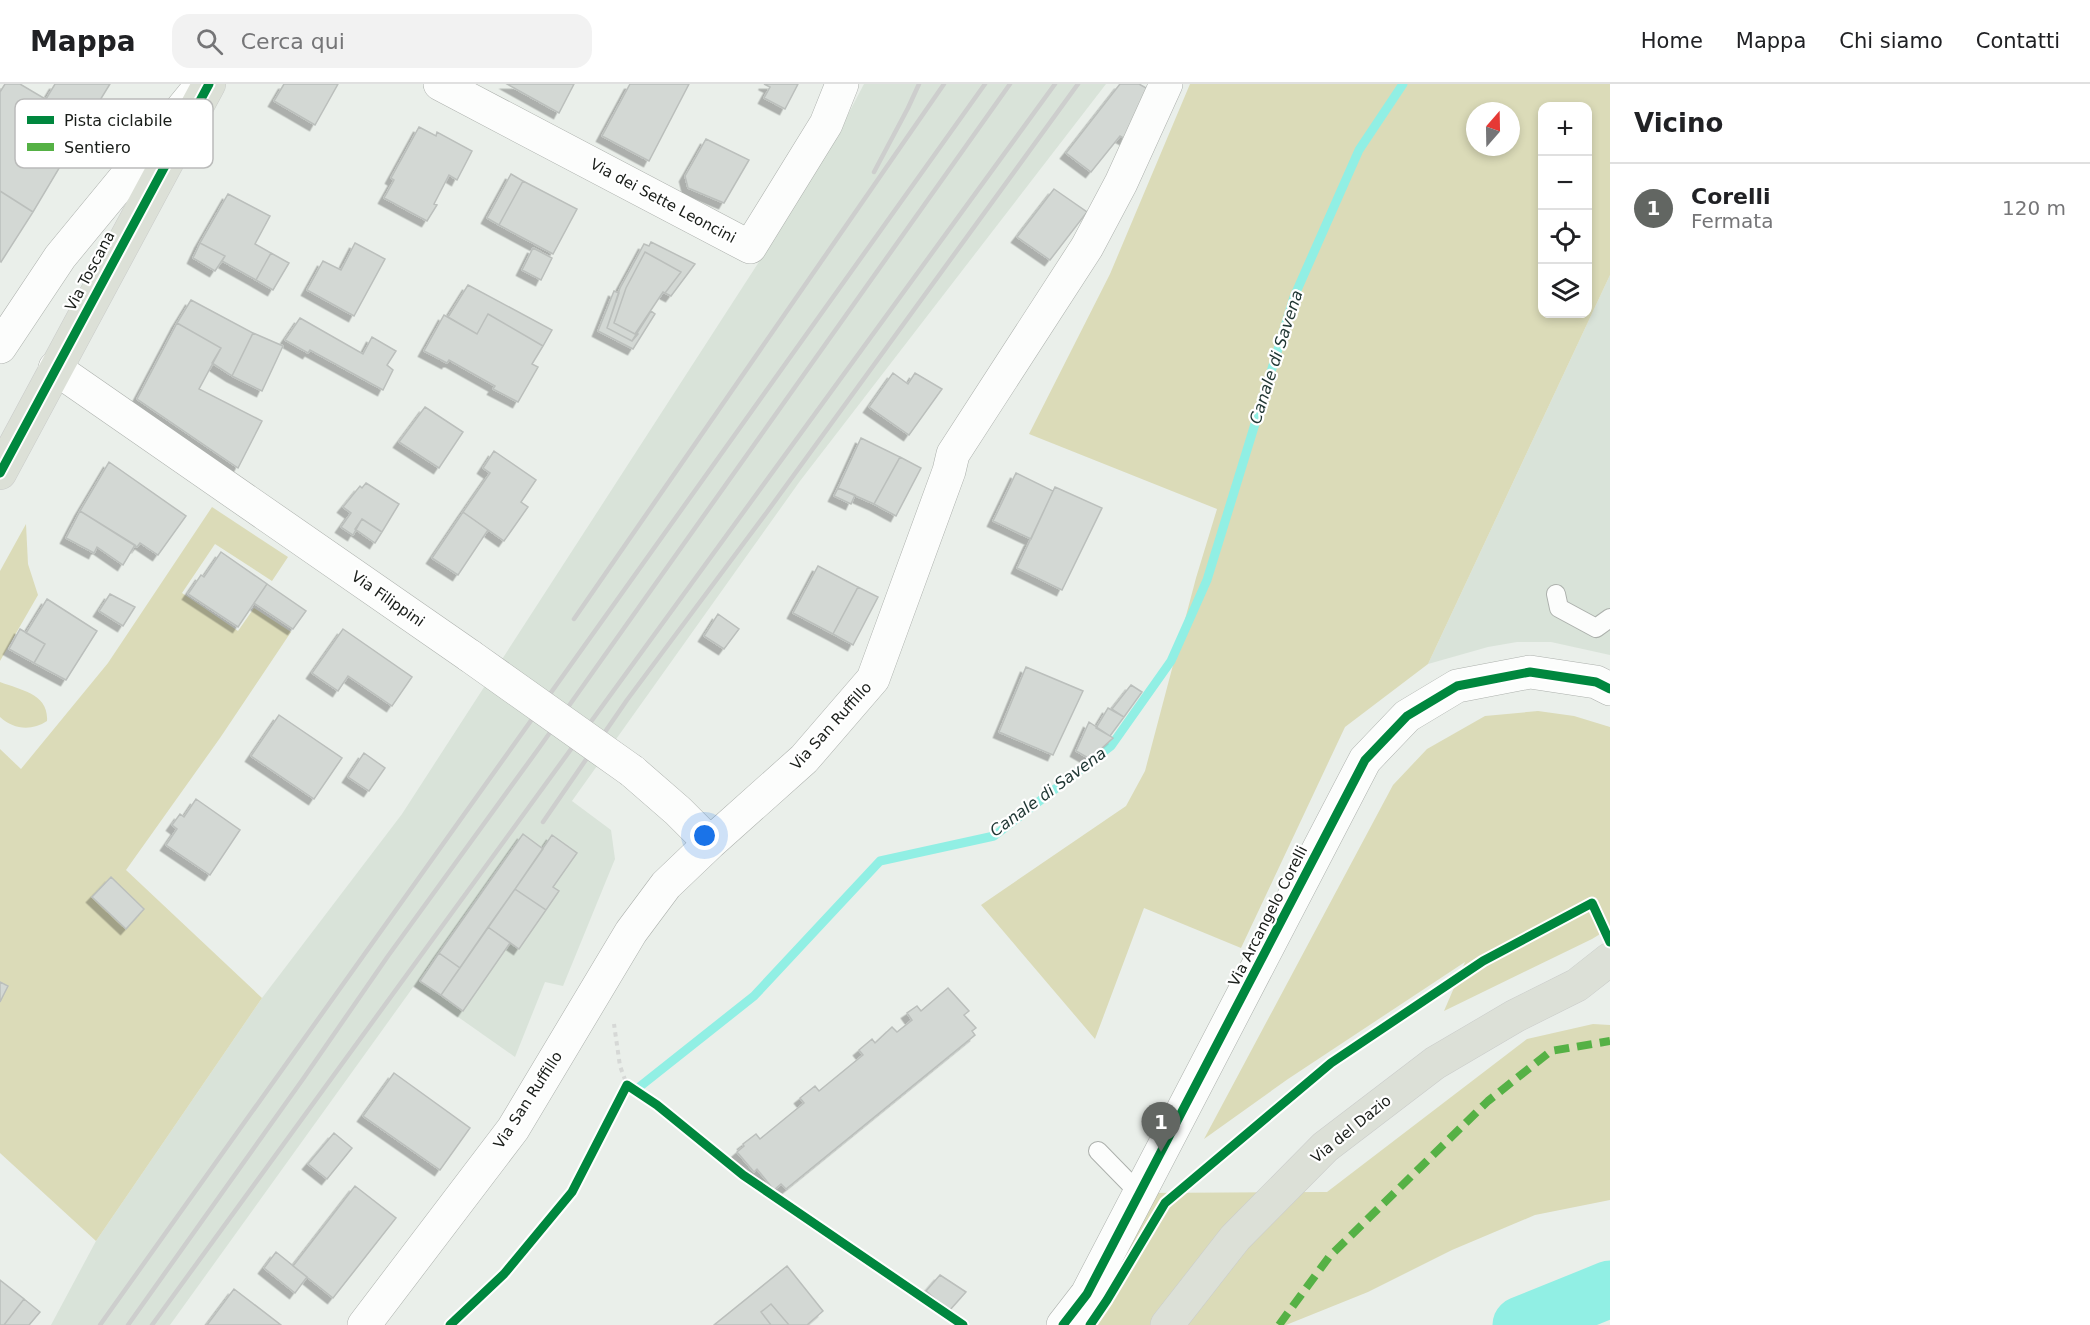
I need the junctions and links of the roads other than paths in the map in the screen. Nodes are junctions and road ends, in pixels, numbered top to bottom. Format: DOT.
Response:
graph roads {
  1 [pos="202,84"];
  2 [pos="209,84"];
  3 [pos="440,84"];
  4 [pos="842,84"];
  5 [pos="1166,84"];
  6 [pos="189,99"];
  7 [pos="201,99"];
  8 [pos="132,168"];
  9 [pos="163,168"];
  10 [pos="60,257"];
  11 [pos="108,269"];
  12 [pos="0,347"];
  13 [pos="55,368"];
  14 [pos="0,473"];
  15 [pos="1556,594"];
  16 [pos="1610,618"];
  17 [pos="1610,689"];
  18 [pos="710,843"];
  19 [pos="1610,958"];
  20 [pos="1610,983"];
  21 [pos="1577,985"];
  22 [pos="1098,1151"];
  23 [pos="1139,1193"];
  24 [pos="364,1325"];
  25 [pos="1063,1325"];
  26 [pos="1167,1325"];
  1 -- 6 [label="street"];
  2 -- 7 [label="main road, Via Toscana"];
  3 -- 4 [label="street, Via dei Sette Leoncini"];
  5 -- 18 [label="street, Via San Ruffillo"];
  8 -- 10 [label="street"];
  9 -- 11 [label="main road, Via Toscana"];
  10 -- 11 [label="street"];
  10 -- 12 [label="street"];
  11 -- 13 [label="main road, Via Toscana"];
  13 -- 14 [label="main road, Via Toscana"];
  13 -- 18 [label="street, Via Filippini, bridge"];
  15 -- 16 [label="lane"];
  17 -- 23 [label="street, Via Arcangelo Corelli"];
  18 -- 24 [label="street, Via San Ruffillo"];
  19 -- 21 [label="main road, Via del Dazio"];
  20 -- 21 [label="main road, Via del Dazio"];
  21 -- 26 [label="main road, Via del Dazio"];
  22 -- 23 [label="lane"];
  23 -- 25 [label="street, Via Arcangelo Corelli"];
}
